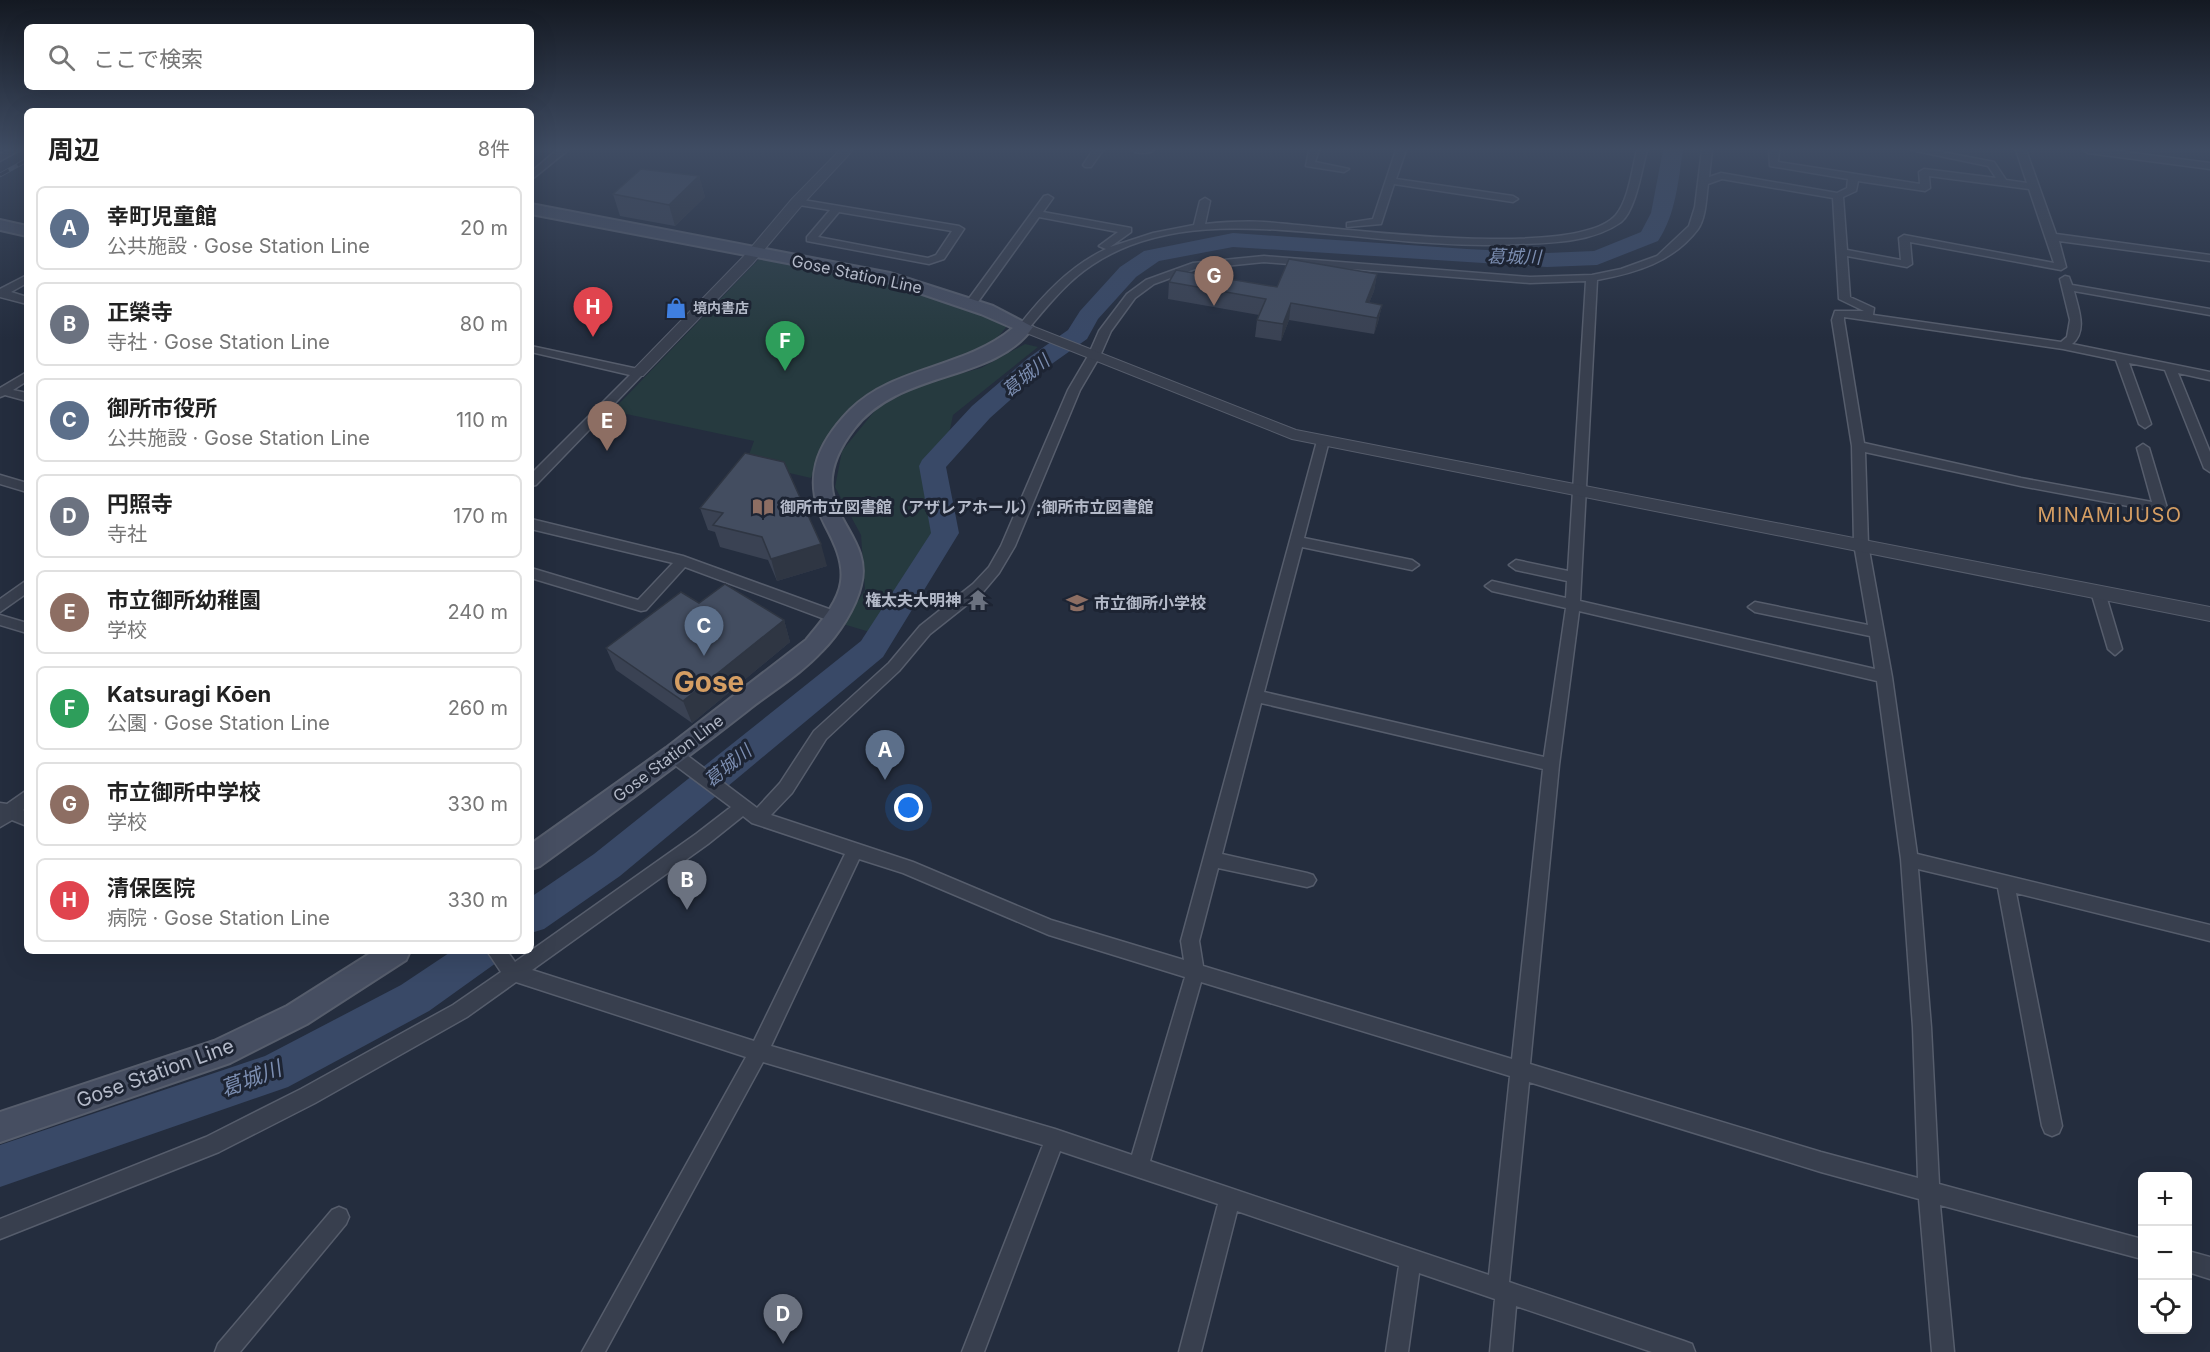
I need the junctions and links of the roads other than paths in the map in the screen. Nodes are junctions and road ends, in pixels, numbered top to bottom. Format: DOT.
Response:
graph roads {
  1 [pos="552,213"];
  2 [pos="787,213"];
  3 [pos="833,213"];
  4 [pos="867,213"];
  5 [pos="1202,213"];
  6 [pos="1380,213"];
  7 [pos="1622,213"];
  8 [pos="1697,213"];
  9 [pos="1839,213"];
  10 [pos="2043,213"];
  11 [pos="1037,214"];
  12 [pos="0,225"];
  13 [pos="1282,226"];
  14 [pos="1199,228"];
  15 [pos="24,230"];
  16 [pos="2054,237"];
  17 [pos="753,252"];
  18 [pos="1841,252"];
  19 [pos="1096,258"];
  20 [pos="2210,258"];
  21 [pos="2061,267"];
  22 [pos="1592,278"];
  23 [pos="24,280"];
  24 [pos="2067,287"];
  25 [pos="1,294"];
  26 [pos="24,300"];
  27 [pos="971,304"];
  28 [pos="2210,312"];
  29 [pos="1868,316"];
  30 [pos="1031,330"];
  31 [pos="2063,346"];
  32 [pos="534,350"];
  33 [pos="1088,354"];
  34 [pos="2122,360"];
  35 [pos="2171,370"];
  36 [pos="638,373"];
  37 [pos="2210,376"];
  38 [pos="24,378"];
  39 [pos="2,392"];
  40 [pos="24,396"];
  41 [pos="2145,424"];
  42 [pos="1323,441"];
  43 [pos="1858,446"];
  44 [pos="2143,448"];
  45 [pos="2210,468"];
  46 [pos="0,479"];
  47 [pos="534,480"];
  48 [pos="24,487"];
  49 [pos="1581,489"];
  50 [pos="534,525"];
  51 [pos="1297,541"];
  52 [pos="1861,544"];
  53 [pos="683,561"];
  54 [pos="1412,565"];
  55 [pos="1516,565"];
  56 [pos="534,574"];
  57 [pos="1575,578"];
  58 [pos="1492,586"];
  59 [pos="24,587"];
  60 [pos="2098,592"];
  61 [pos="1573,606"];
  62 [pos="0,607"];
  63 [pos="1755,607"];
  64 [pos="2210,614"];
  65 [pos="835,617"];
  66 [pos="0,620"];
  67 [pos="24,627"];
  68 [pos="1876,632"];
  69 [pos="2115,650"];
  70 [pos="1884,677"];
  71 [pos="1256,696"];
  72 [pos="679,758"];
  73 [pos="1551,765"];
  74 [pos="24,798"];
  75 [pos="739,805"];
  76 [pos="3,814"];
  77 [pos="24,818"];
  78 [pos="758,818"];
  79 [pos="855,850"];
  80 [pos="534,856"];
  81 [pos="1212,859"];
  82 [pos="1909,859"];
  83 [pos="1307,880"];
  84 [pos="2005,882"];
  85 [pos="2210,933"];
  86 [pos="387,954"];
  87 [pos="498,954"];
  88 [pos="511,970"];
  89 [pos="1195,972"];
  90 [pos="759,1052"];
  91 [pos="1519,1069"];
  92 [pos="2052,1126"];
  93 [pos="0,1127"];
  94 [pos="1055,1139"];
  95 [pos="1138,1167"];
  96 [pos="1929,1192"];
  97 [pos="1230,1198"];
  98 [pos="339,1217"];
  99 [pos="0,1228"];
  100 [pos="2138,1248"];
  101 [pos="1411,1259"];
  102 [pos="2192,1263"];
  103 [pos="2210,1268"];
  104 [pos="1502,1290"];
  105 [pos="226,1352"];
  106 [pos="593,1352"];
  107 [pos="973,1352"];
  108 [pos="1190,1352"];
  109 [pos="1396,1352"];
  110 [pos="1501,1352"];
  111 [pos="1684,1352"];
  112 [pos="1943,1352"];
  1 -- 17 [label="main road, Gose Station Line"];
  2 -- 17 [label="street"];
  3 -- 4 [label="street"];
  5 -- 14 [label="street"];
  6 -- 13 [label="street"];
  7 -- 13 [label="street"];
  8 -- 22 [label="street"];
  9 -- 18 [label="street"];
  10 -- 16 [label="street"];
  11 -- 19 [label="street"];
  11 -- 27 [label="street"];
  12 -- 15 [label="main road"];
  13 -- 14 [label="street"];
  14 -- 19 [label="street"];
  16 -- 20 [label="street"];
  16 -- 21 [label="street"];
  17 -- 27 [label="main road, Gose Station Line"];
  17 -- 36 [label="street"];
  18 -- 21 [label="street"];
  18 -- 29 [label="street"];
  19 -- 30 [label="street"];
  21 -- 24 [label="street"];
  22 -- 33 [label="street"];
  22 -- 49 [label="street"];
  23 -- 25 [label="street"];
  24 -- 28 [label="street"];
  24 -- 31 [label="street"];
  25 -- 26 [label="street"];
  27 -- 30 [label="main road, Gose Station Line"];
  29 -- 31 [label="street"];
  29 -- 43 [label="street"];
  30 -- 33 [label="street"];
  30 -- 65 [label="main road, Gose Station Line"];
  31 -- 34 [label="street"];
  32 -- 36 [label="street"];
  33 -- 42 [label="street"];
  33 -- 78 [label="street"];
  34 -- 35 [label="street"];
  34 -- 41 [label="street"];
  35 -- 37 [label="street"];
  35 -- 45 [label="street"];
  36 -- 47 [label="street"];
  38 -- 39 [label="street"];
  39 -- 40 [label="street"];
  42 -- 49 [label="street"];
  42 -- 51 [label="street"];
  43 -- 44 [label="street"];
  43 -- 52 [label="street"];
  46 -- 48 [label="street"];
  49 -- 52 [label="street"];
  49 -- 57 [label="street"];
  50 -- 53 [label="street"];
  51 -- 54 [label="street"];
  51 -- 71 [label="street"];
  52 -- 60 [label="street"];
  52 -- 68 [label="street"];
  53 -- 56 [label="street"];
  53 -- 65 [label="street"];
  55 -- 57 [label="street"];
  57 -- 61 [label="street"];
  58 -- 61 [label="street"];
  59 -- 62 [label="street"];
  60 -- 64 [label="street"];
  60 -- 69 [label="street"];
  61 -- 70 [label="street"];
  61 -- 73 [label="street"];
  63 -- 68 [label="street"];
  65 -- 72 [label="main road, Gose Station Line"];
  66 -- 67 [label="street"];
  68 -- 70 [label="street"];
  70 -- 82 [label="street"];
  71 -- 73 [label="street"];
  71 -- 81 [label="street"];
  72 -- 75 [label="street"];
  72 -- 80 [label="main road, Gose Station Line"];
  73 -- 91 [label="street"];
  74 -- 76 [label="street"];
  75 -- 78 [label="street"];
  75 -- 88 [label="street"];
  76 -- 77 [label="street"];
  78 -- 79 [label="street"];
  79 -- 89 [label="street"];
  79 -- 90 [label="street"];
  81 -- 83 [label="street"];
  81 -- 89 [label="street"];
  82 -- 84 [label="street"];
  82 -- 96 [label="street"];
  84 -- 85 [label="street"];
  84 -- 92 [label="street"];
  86 -- 93 [label="main road, Gose Station Line"];
  87 -- 88 [label="street"];
  88 -- 90 [label="street"];
  88 -- 99 [label="street"];
  89 -- 91 [label="street"];
  89 -- 95 [label="street"];
  90 -- 94 [label="street"];
  90 -- 106 [label="street"];
  91 -- 96 [label="street"];
  91 -- 104 [label="street"];
  94 -- 95 [label="street"];
  94 -- 107 [label="street"];
  95 -- 97 [label="street"];
  96 -- 100 [label="street"];
  96 -- 112 [label="street"];
  97 -- 101 [label="street"];
  97 -- 108 [label="street"];
  98 -- 105 [label="street"];
  101 -- 104 [label="street"];
  101 -- 109 [label="street"];
  102 -- 103 [label="street"];
  104 -- 110 [label="street"];
  104 -- 111 [label="street"];
}
